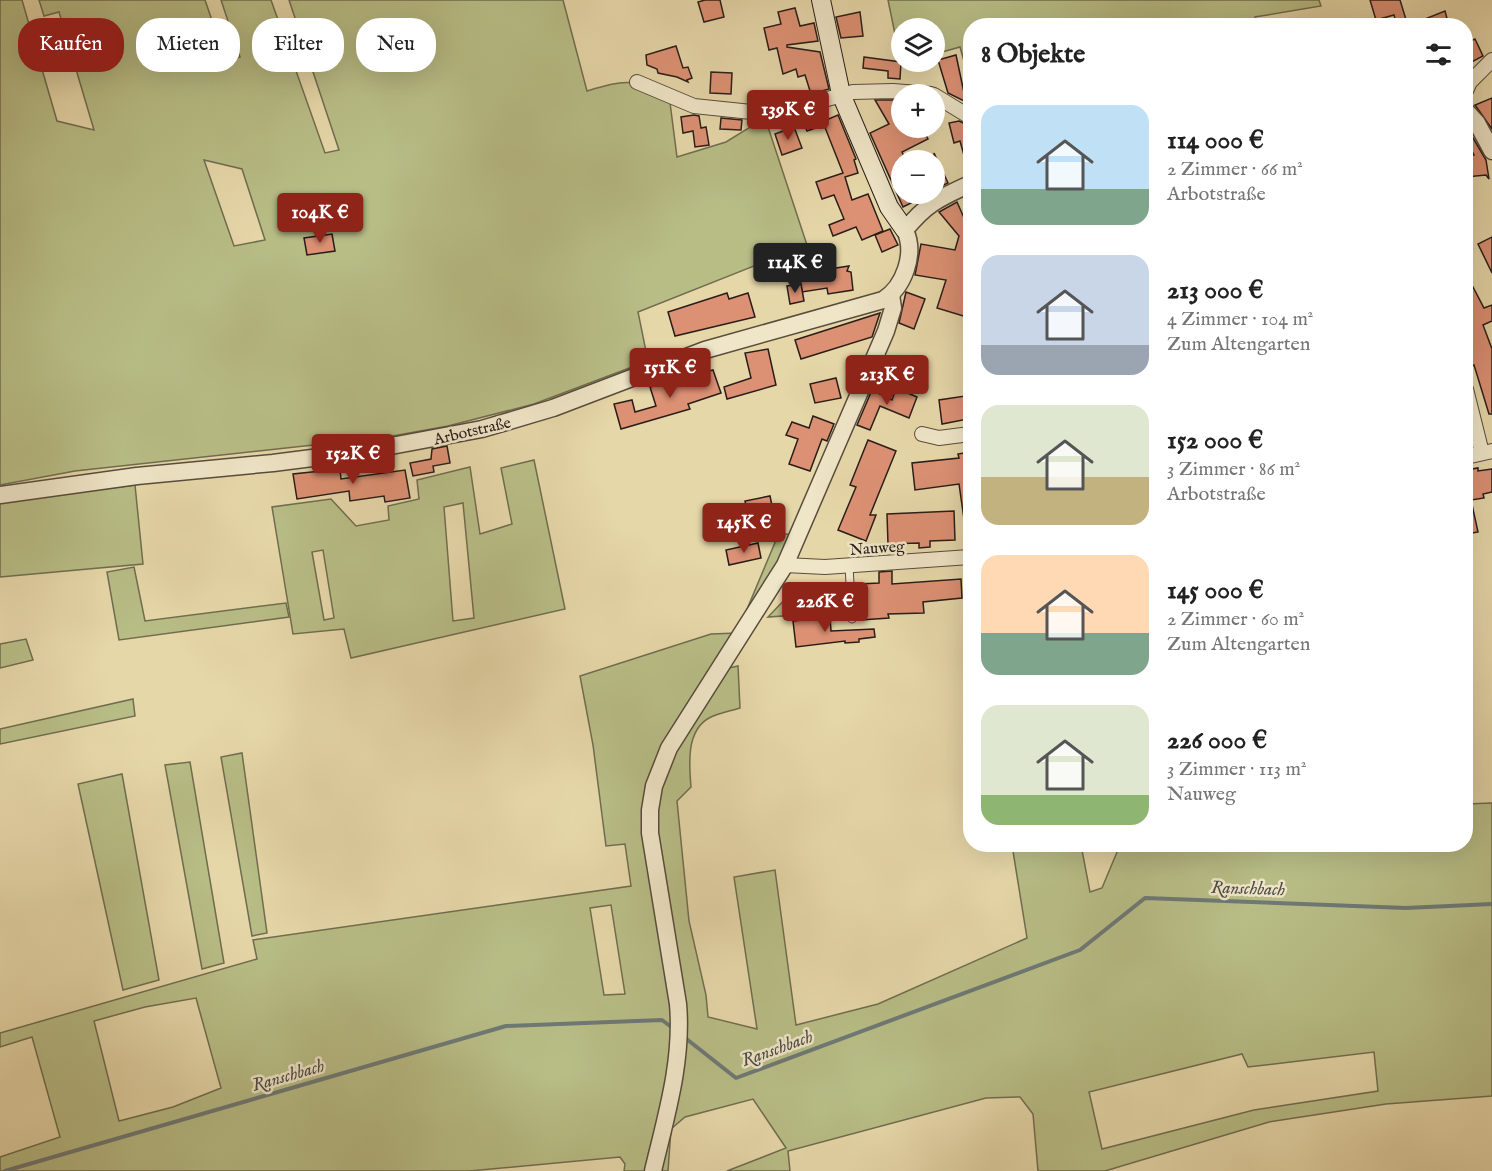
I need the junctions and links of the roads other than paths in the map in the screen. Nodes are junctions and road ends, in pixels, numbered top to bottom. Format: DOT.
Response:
graph roads {
  1 [pos="821,0"];
  2 [pos="1492,60"];
  3 [pos="1473,79"];
  4 [pos="638,82"];
  5 [pos="891,91"];
  6 [pos="841,94"];
  7 [pos="945,102"];
  8 [pos="963,113"];
  9 [pos="1473,119"];
  10 [pos="1492,152"];
  11 [pos="963,187"];
  12 [pos="906,230"];
  13 [pos="891,295"];
  14 [pos="1473,410"];
  15 [pos="922,434"];
  16 [pos="963,435"];
  17 [pos="1487,452"];
  18 [pos="0,495"];
  19 [pos="963,558"];
  20 [pos="785,564"];
  21 [pos="849,566"];
  22 [pos="852,619"];
  23 [pos="653,1171"];
  1 -- 6 [label="main road"];
  2 -- 3 [label="street"];
  4 -- 6 [label="street"];
  5 -- 6 [label="street"];
  6 -- 12 [label="main road"];
  7 -- 8 [label="street"];
  9 -- 10 [label="street"];
  11 -- 12 [label="street"];
  12 -- 13 [label="street"];
  13 -- 18 [label="street, Arbotstraße"];
  13 -- 20 [label="street"];
  14 -- 17 [label="street"];
  15 -- 16 [label="street"];
  19 -- 21 [label="street, Nauweg"];
  20 -- 21 [label="street, Nauweg"];
  20 -- 23 [label="street"];
  21 -- 22 [label="lane"];
}
